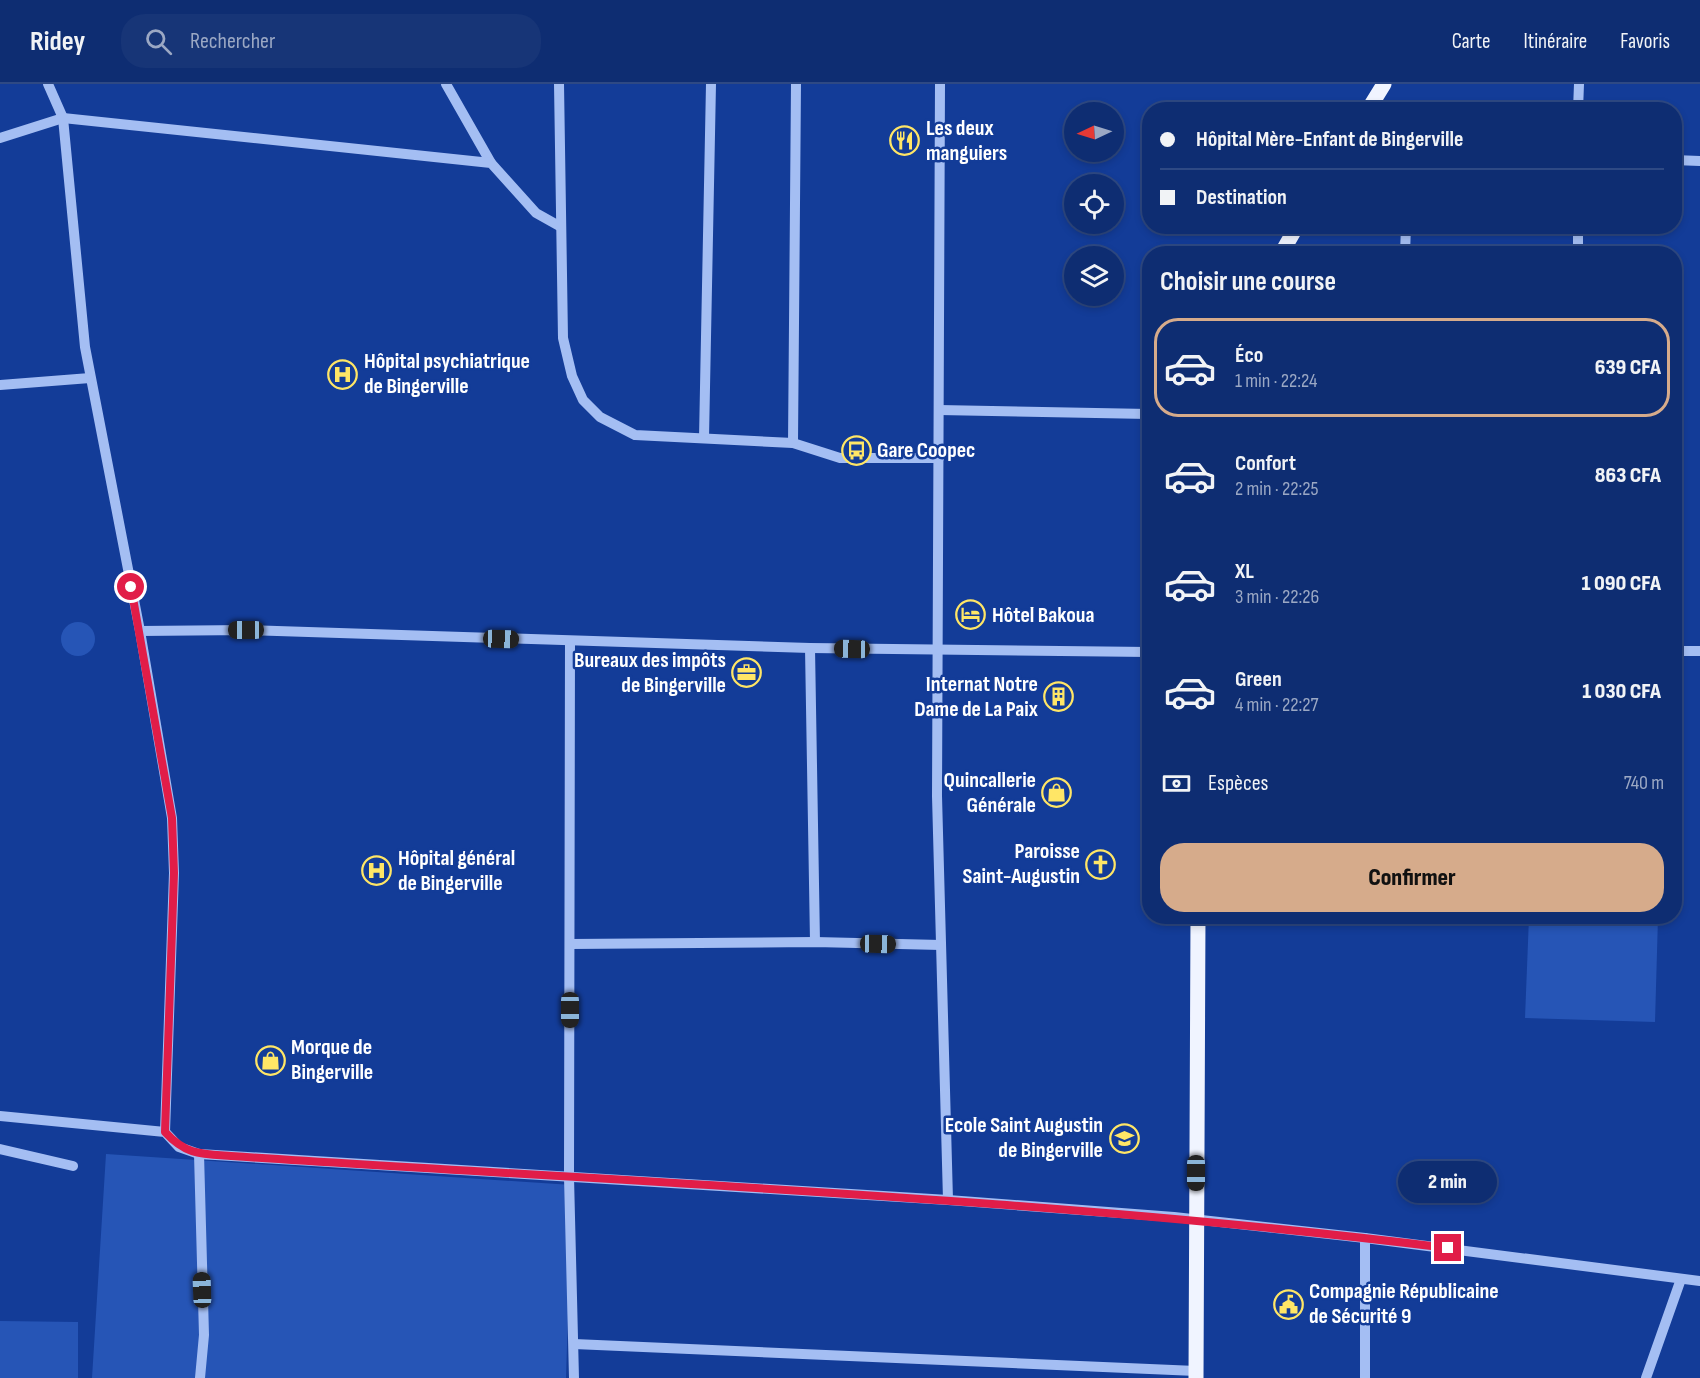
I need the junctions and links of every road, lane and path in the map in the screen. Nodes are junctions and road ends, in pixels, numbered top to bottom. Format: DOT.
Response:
graph roads {
  1 [pos="48,84"];
  2 [pos="446,84"];
  3 [pos="559,84"];
  4 [pos="711,84"];
  5 [pos="796,84"];
  6 [pos="940,84"];
  7 [pos="1384,84"];
  8 [pos="1579,84"];
  9 [pos="1373,102"];
  10 [pos="1578,102"];
  11 [pos="63,118"];
  12 [pos="0,138"];
  13 [pos="1682,160"];
  14 [pos="1700,161"];
  15 [pos="491,163"];
  16 [pos="561,227"];
  17 [pos="90,378"];
  18 [pos="0,386"];
  19 [pos="939,410"];
  20 [pos="1142,414"];
  21 [pos="704,438"];
  22 [pos="793,443"];
  23 [pos="939,458"];
  24 [pos="140,631"];
  25 [pos="570,642"];
  26 [pos="810,648"];
  27 [pos="938,650"];
  28 [pos="1682,651"];
  29 [pos="1700,651"];
  30 [pos="1142,652"];
  31 [pos="1198,924"];
  32 [pos="815,942"];
  33 [pos="570,944"];
  34 [pos="941,945"];
  35 [pos="0,1116"];
  36 [pos="165,1132"];
  37 [pos="0,1149"];
  38 [pos="199,1154"];
  39 [pos="73,1166"];
  40 [pos="569,1177"];
  41 [pos="948,1200"];
  42 [pos="1196,1220"];
  43 [pos="1365,1238"];
  44 [pos="1681,1279"];
  45 [pos="1700,1281"];
  46 [pos="574,1344"];
  47 [pos="1196,1375"];
  48 [pos="200,1378"];
  49 [pos="574,1378"];
  50 [pos="1365,1378"];
  51 [pos="1646,1378"];
  1 -- 11 [label="street"];
  2 -- 15 [label="street"];
  3 -- 16 [label="street"];
  4 -- 21 [label="street"];
  5 -- 22 [label="street"];
  6 -- 19 [label="street"];
  7 -- 9 [label="main road"];
  8 -- 10 [label="street"];
  11 -- 12 [label="street"];
  11 -- 15 [label="street"];
  11 -- 17 [label="street"];
  13 -- 14 [label="street"];
  15 -- 16 [label="street"];
  16 -- 21 [label="street"];
  17 -- 18 [label="street"];
  17 -- 24 [label="street"];
  19 -- 20 [label="street"];
  19 -- 23 [label="street"];
  21 -- 22 [label="street"];
  22 -- 23 [label="street"];
  23 -- 27 [label="street"];
  24 -- 25 [label="street"];
  24 -- 36 [label="street"];
  25 -- 26 [label="street"];
  25 -- 33 [label="street"];
  26 -- 27 [label="street"];
  26 -- 32 [label="street"];
  27 -- 30 [label="street"];
  27 -- 34 [label="street"];
  28 -- 29 [label="street"];
  31 -- 42 [label="main road"];
  32 -- 33 [label="street"];
  32 -- 34 [label="street"];
  33 -- 40 [label="street"];
  34 -- 41 [label="street"];
  35 -- 36 [label="street"];
  36 -- 38 [label="street"];
  37 -- 39 [label="street"];
  38 -- 40 [label="street"];
  38 -- 48 [label="street"];
  40 -- 41 [label="street"];
  40 -- 46 [label="street"];
  41 -- 42 [label="street"];
  42 -- 43 [label="street"];
  42 -- 47 [label="main road"];
  43 -- 44 [label="street"];
  43 -- 50 [label="street"];
  44 -- 45 [label="street"];
  44 -- 51 [label="street"];
  46 -- 47 [label="street"];
  46 -- 49 [label="street"];
}
